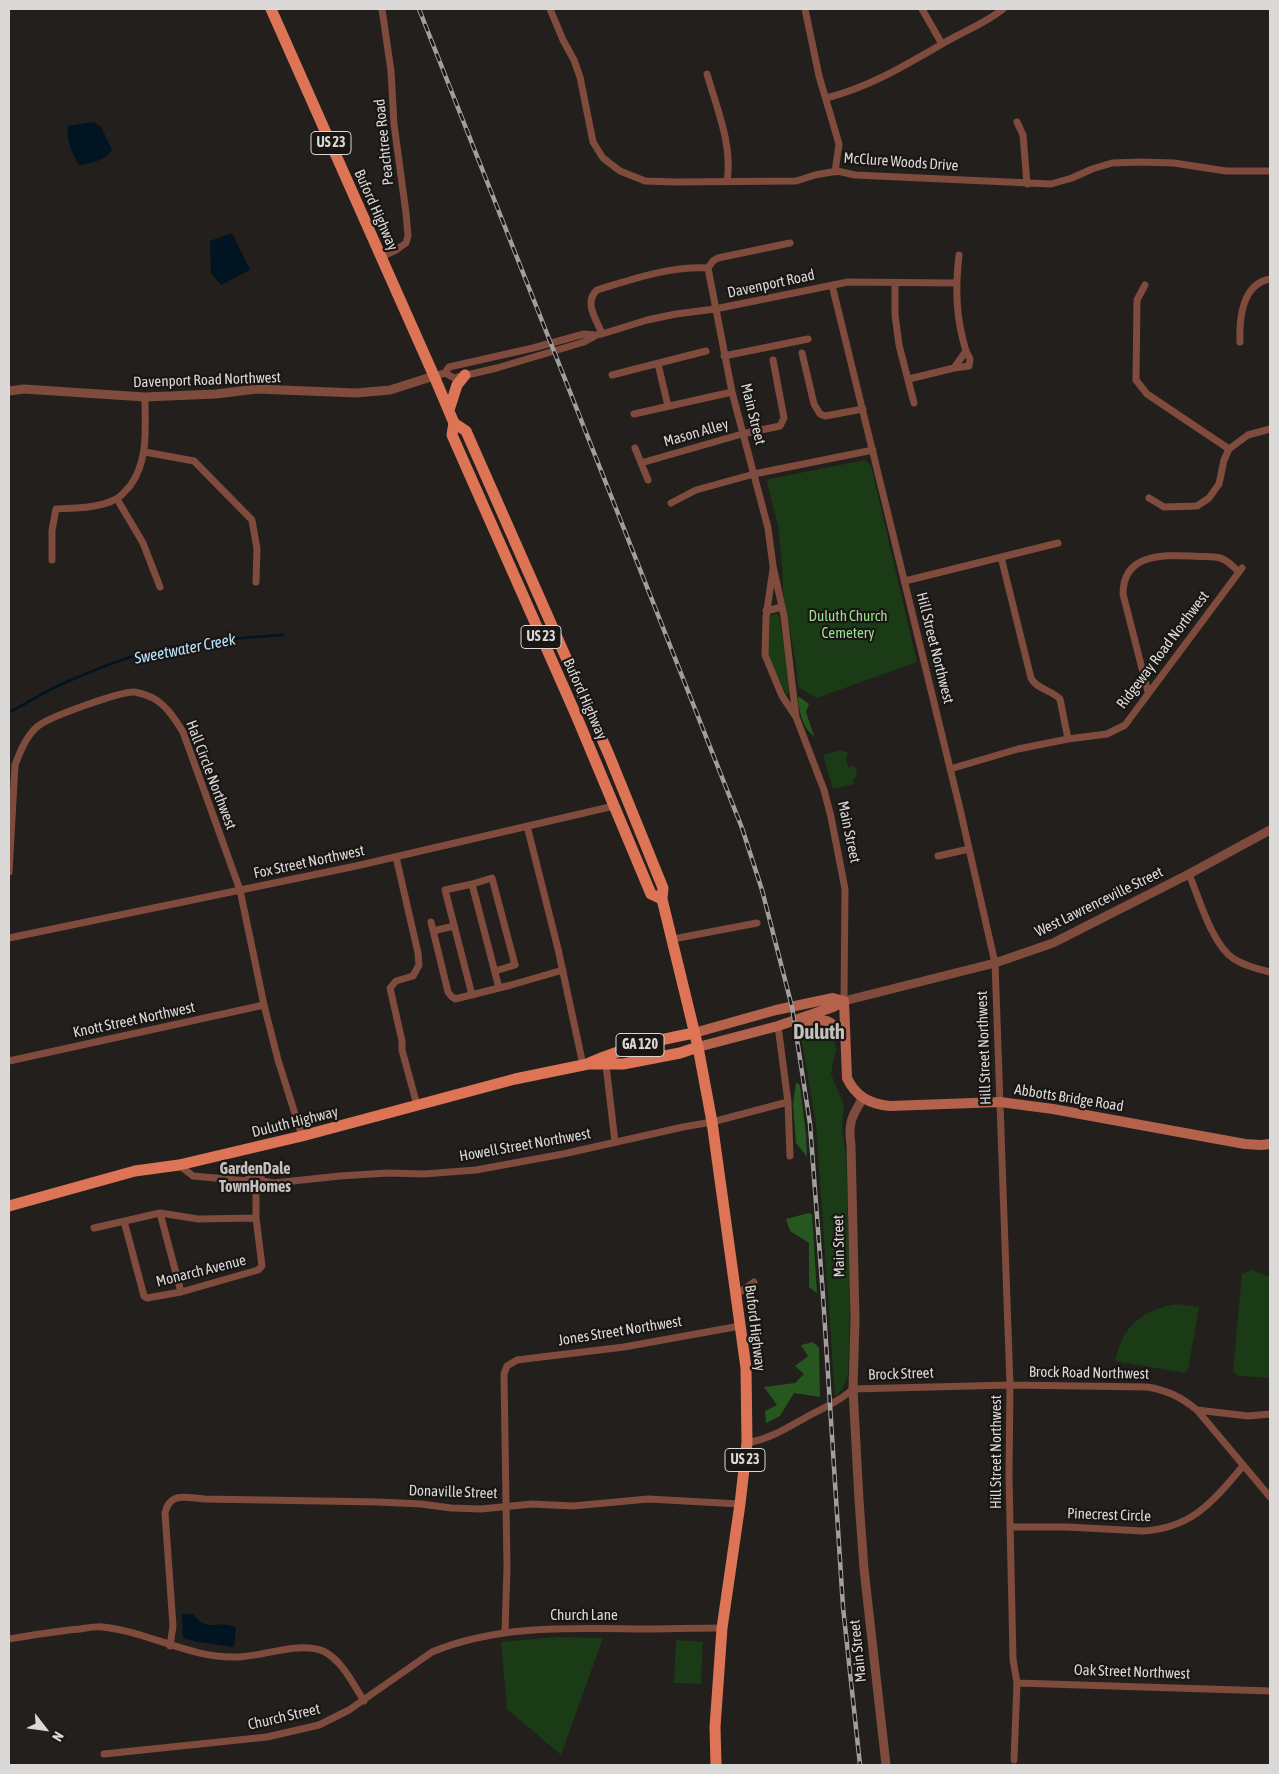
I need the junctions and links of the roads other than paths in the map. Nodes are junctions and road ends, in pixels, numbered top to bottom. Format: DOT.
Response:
graph roads {
  1 [pos="271,9"];
  2 [pos="382,9"];
  3 [pos="550,9"];
  4 [pos="805,9"];
  5 [pos="922,9"];
  6 [pos="1003,9"];
  7 [pos="942,44"];
  8 [pos="708,74"];
  9 [pos="826,98"];
  10 [pos="1018,122"];
  11 [pos="1270,171"];
  12 [pos="835,172"];
  13 [pos="728,182"];
  14 [pos="1027,184"];
  15 [pos="790,243"];
  16 [pos="959,255"];
  17 [pos="381,257"];
  18 [pos="708,268"];
  19 [pos="1270,280"];
  20 [pos="895,283"];
  21 [pos="956,283"];
  22 [pos="832,285"];
  23 [pos="1145,285"];
  24 [pos="715,310"];
  25 [pos="599,335"];
  26 [pos="808,339"];
  27 [pos="1240,342"];
  28 [pos="706,351"];
  29 [pos="966,351"];
  30 [pos="802,353"];
  31 [pos="724,356"];
  32 [pos="773,360"];
  33 [pos="658,364"];
  34 [pos="954,368"];
  35 [pos="440,375"];
  36 [pos="465,375"];
  37 [pos="612,375"];
  38 [pos="909,379"];
  39 [pos="9,391"];
  40 [pos="732,392"];
  41 [pos="145,397"];
  42 [pos="914,403"];
  43 [pos="668,406"];
  44 [pos="863,409"];
  45 [pos="449,410"];
  46 [pos="634,414"];
  47 [pos="454,423"];
  48 [pos="1270,429"];
  49 [pos="742,434"];
  50 [pos="635,448"];
  51 [pos="1229,449"];
  52 [pos="873,450"];
  53 [pos="144,452"];
  54 [pos="641,463"];
  55 [pos="754,474"];
  56 [pos="648,480"];
  57 [pos="1150,498"];
  58 [pos="117,499"];
  59 [pos="671,503"];
  60 [pos="1058,542"];
  61 [pos="500,543"];
  62 [pos="1001,557"];
  63 [pos="52,560"];
  64 [pos="524,563"];
  65 [pos="773,566"];
  66 [pos="905,581"];
  67 [pos="256,582"];
  68 [pos="160,587"];
  69 [pos="782,607"];
  70 [pos="766,611"];
  71 [pos="540,633"];
  72 [pos="571,671"];
  73 [pos="1148,692"];
  74 [pos="796,717"];
  75 [pos="1068,739"];
  76 [pos="592,753"];
  77 [pos="950,769"];
  78 [pos="630,805"];
  79 [pos="614,806"];
  80 [pos="527,826"];
  81 [pos="1270,830"];
  82 [pos="969,849"];
  83 [pos="938,856"];
  84 [pos="396,857"];
  85 [pos="652,862"];
  86 [pos="9,872"];
  87 [pos="1189,874"];
  88 [pos="472,884"];
  89 [pos="240,890"];
  90 [pos="662,899"];
  91 [pos="431,922"];
  92 [pos="757,923"];
  93 [pos="454,926"];
  94 [pos="433,931"];
  95 [pos="9,938"];
  96 [pos="673,939"];
  97 [pos="995,963"];
  98 [pos="563,970"];
  99 [pos="495,971"];
  100 [pos="1270,972"];
  101 [pos="499,988"];
  102 [pos="472,995"];
  103 [pos="844,1001"];
  104 [pos="264,1006"];
  105 [pos="795,1020"];
  106 [pos="778,1026"];
  107 [pos="694,1032"];
  108 [pos="845,1036"];
  109 [pos="698,1047"];
  110 [pos="9,1061"];
  111 [pos="585,1065"];
  112 [pos="606,1065"];
  113 [pos="863,1098"];
  114 [pos="788,1102"];
  115 [pos="1000,1102"];
  116 [pos="417,1105"];
  117 [pos="712,1122"];
  118 [pos="302,1136"];
  119 [pos="615,1142"];
  120 [pos="1270,1144"];
  121 [pos="790,1156"];
  122 [pos="179,1165"];
  123 [pos="248,1181"];
  124 [pos="262,1181"];
  125 [pos="256,1188"];
  126 [pos="9,1206"];
  127 [pos="160,1212"];
  128 [pos="256,1218"];
  129 [pos="124,1221"];
  130 [pos="94,1228"];
  131 [pos="754,1282"];
  132 [pos="181,1292"];
  133 [pos="736,1295"];
  134 [pos="740,1326"];
  135 [pos="1010,1385"];
  136 [pos="853,1389"];
  137 [pos="1197,1410"];
  138 [pos="1270,1414"];
  139 [pos="747,1443"];
  140 [pos="1244,1466"];
  141 [pos="1270,1497"];
  142 [pos="740,1504"];
  143 [pos="506,1507"];
  144 [pos="1011,1527"];
  145 [pos="722,1628"];
  146 [pos="505,1632"];
  147 [pos="9,1640"];
  148 [pos="447,1645"];
  149 [pos="170,1646"];
  150 [pos="1016,1683"];
  151 [pos="1270,1691"];
  152 [pos="364,1701"];
  153 [pos="104,1754"];
  154 [pos="1014,1760"];
  155 [pos="716,1765"];
  156 [pos="886,1765"];
  1 -- 17 [label="main road, Buford Highway / US 23"];
  2 -- 17 [label="street, Peachtree Road"];
  3 -- 13 [label="street, McClure Woods Drive"];
  4 -- 9 [label="street"];
  5 -- 7 [label="street"];
  6 -- 7 [label="street"];
  7 -- 9 [label="street"];
  8 -- 13 [label="street"];
  9 -- 12 [label="street"];
  10 -- 14 [label="street"];
  11 -- 14 [label="street, McClure Woods Drive"];
  12 -- 13 [label="street, McClure Woods Drive"];
  12 -- 14 [label="street, McClure Woods Drive"];
  15 -- 18 [label="street"];
  16 -- 21 [label="street"];
  17 -- 35 [label="main road, Buford Highway / US 23"];
  18 -- 24 [label="street, Main Street"];
  18 -- 25 [label="street"];
  19 -- 27 [label="street"];
  20 -- 21 [label="street, Davenport Road"];
  20 -- 22 [label="street, Davenport Road"];
  20 -- 38 [label="street"];
  21 -- 29 [label="street"];
  22 -- 24 [label="street, Davenport Road"];
  22 -- 44 [label="street, Hill Street Northwest"];
  23 -- 51 [label="street"];
  24 -- 25 [label="street, Davenport Road"];
  24 -- 31 [label="street, Main Street"];
  25 -- 35 [label="street, Davenport Road"];
  25 -- 36 [label="street, Davenport Road"];
  26 -- 31 [label="street"];
  28 -- 33 [label="street"];
  29 -- 34 [label="street"];
  29 -- 34 [label="street"];
  30 -- 44 [label="street"];
  31 -- 40 [label="street, Main Street"];
  32 -- 49 [label="street, Mason Alley"];
  33 -- 37 [label="street"];
  33 -- 43 [label="street"];
  34 -- 38 [label="street"];
  35 -- 36 [label="street, Davenport Road"];
  35 -- 41 [label="street, Davenport Road Northwest"];
  35 -- 45 [label="main road, Buford Highway / US 23"];
  36 -- 45 [label="main road"];
  38 -- 42 [label="street"];
  39 -- 41 [label="street, Davenport Road Northwest"];
  40 -- 43 [label="street"];
  40 -- 49 [label="street, Main Street"];
  41 -- 53 [label="street"];
  43 -- 46 [label="street"];
  44 -- 52 [label="street, Hill Street Northwest"];
  45 -- 47 [label="main road, Buford Highway / US 23"];
  47 -- 61 [label="main road, Buford Highway / US 23"];
  47 -- 64 [label="main road, Buford Highway / US 23"];
  48 -- 51 [label="street"];
  49 -- 54 [label="street, Mason Alley"];
  49 -- 55 [label="street, Main Street"];
  50 -- 54 [label="street"];
  51 -- 57 [label="street"];
  52 -- 55 [label="street"];
  52 -- 66 [label="street, Hill Street Northwest"];
  53 -- 58 [label="street"];
  53 -- 67 [label="street"];
  54 -- 56 [label="street"];
  55 -- 59 [label="street"];
  55 -- 65 [label="street, Main Street"];
  58 -- 63 [label="street"];
  58 -- 68 [label="street"];
  60 -- 62 [label="street"];
  61 -- 64 [label="main road"];
  61 -- 71 [label="main road, Buford Highway / US 23"];
  62 -- 66 [label="street"];
  62 -- 75 [label="street"];
  64 -- 72 [label="main road, Buford Highway / US 23"];
  65 -- 69 [label="street, Main Street"];
  65 -- 70 [label="street, Main Street"];
  66 -- 77 [label="street, Hill Street Northwest"];
  69 -- 70 [label="street"];
  69 -- 74 [label="street, Main Street"];
  70 -- 74 [label="street, Main Street"];
  71 -- 72 [label="main road"];
  71 -- 76 [label="main road, Buford Highway / US 23"];
  72 -- 78 [label="main road, Buford Highway / US 23"];
  73 -- 73 [label="street, Ridgeway Road Northwest"];
  73 -- 75 [label="street, Ridgeway Road Northwest"];
  74 -- 103 [label="street, Main Street"];
  75 -- 77 [label="street, Ridgeway Road Northwest"];
  76 -- 78 [label="main road"];
  76 -- 79 [label="main road, Buford Highway / US 23"];
  77 -- 82 [label="street, Hill Street Northwest"];
  78 -- 85 [label="main road, Buford Highway / US 23"];
  79 -- 80 [label="street, Fox Street Northwest"];
  79 -- 85 [label="main road"];
  79 -- 90 [label="main road, Buford Highway / US 23"];
  80 -- 84 [label="street, Fox Street Northwest"];
  80 -- 98 [label="street"];
  81 -- 87 [label="street, West Lawrenceville Street"];
  82 -- 83 [label="street"];
  82 -- 97 [label="street, Hill Street Northwest"];
  84 -- 89 [label="street, Fox Street Northwest"];
  84 -- 116 [label="street"];
  85 -- 90 [label="main road, Buford Highway / US 23"];
  86 -- 89 [label="street, Hall Circle Northwest"];
  87 -- 97 [label="street, West Lawrenceville Street"];
  87 -- 100 [label="street"];
  88 -- 93 [label="street"];
  88 -- 99 [label="street"];
  88 -- 99 [label="street"];
  89 -- 95 [label="street, Fox Street Northwest"];
  89 -- 104 [label="street, Hall Circle Northwest"];
  90 -- 96 [label="main road, Buford Highway / US 23"];
  91 -- 94 [label="street"];
  92 -- 96 [label="street"];
  93 -- 94 [label="street"];
  93 -- 102 [label="street"];
  94 -- 102 [label="street"];
  96 -- 107 [label="main road, Buford Highway / US 23"];
  97 -- 103 [label="street, West Lawrenceville Street"];
  97 -- 115 [label="street, Hill Street Northwest"];
  98 -- 101 [label="street"];
  98 -- 111 [label="street"];
  99 -- 101 [label="street"];
  101 -- 102 [label="street"];
  103 -- 105 [label="main road, West Lawrenceville Street"];
  103 -- 107 [label="main road, West Lawrenceville Street"];
  103 -- 108 [label="main road, Main Street"];
  104 -- 110 [label="street, Knott Street Northwest"];
  104 -- 118 [label="street, Hall Circle Northwest"];
  105 -- 106 [label="main road, West Lawrenceville Street"];
  105 -- 108 [label="main road"];
  106 -- 109 [label="main road, West Lawrenceville Street"];
  106 -- 114 [label="street"];
  107 -- 109 [label="main road, Buford Highway / US 23"];
  107 -- 111 [label="main road, Duluth Highway / GA 120"];
  108 -- 113 [label="main road, Main Street"];
  109 -- 112 [label="main road, Duluth Highway / GA 120"];
  109 -- 117 [label="main road, Buford Highway / US 23"];
  111 -- 112 [label="main road, Duluth Highway / GA 120"];
  111 -- 116 [label="main road, Duluth Highway / GA 120"];
  112 -- 119 [label="street"];
  113 -- 115 [label="main road, Abbotts Bridge Road"];
  113 -- 136 [label="street, Main Street"];
  114 -- 117 [label="street, Howell Street Northwest"];
  114 -- 121 [label="street"];
  115 -- 120 [label="main road, Abbotts Bridge Road"];
  115 -- 135 [label="street, Hill Street Northwest"];
  116 -- 118 [label="main road, Duluth Highway / GA 120"];
  117 -- 119 [label="street, Howell Street Northwest"];
  117 -- 133 [label="main road, Buford Highway / US 23"];
  118 -- 122 [label="main road, Duluth Highway / GA 120"];
  119 -- 124 [label="street, Howell Street Northwest"];
  122 -- 123 [label="street"];
  122 -- 126 [label="main road, Duluth Highway / GA 120"];
  123 -- 124 [label="street"];
  123 -- 125 [label="street"];
  124 -- 125 [label="street"];
  125 -- 128 [label="street, Monarch Avenue"];
  127 -- 128 [label="street"];
  127 -- 129 [label="street"];
  127 -- 132 [label="street"];
  128 -- 132 [label="street, Monarch Avenue"];
  129 -- 130 [label="street"];
  129 -- 132 [label="street, Monarch Avenue"];
  131 -- 133 [label="street"];
  133 -- 134 [label="main road, Buford Highway / US 23"];
  134 -- 139 [label="main road, Buford Highway / US 23"];
  134 -- 143 [label="street, Jones Street Northwest"];
  135 -- 136 [label="street, Brock Street"];
  135 -- 137 [label="street, Brock Road Northwest"];
  135 -- 144 [label="street, Hill Street Northwest"];
  136 -- 139 [label="street, Brock Street"];
  136 -- 156 [label="street, Main Street"];
  137 -- 138 [label="street"];
  137 -- 140 [label="street, Brock Road Northwest"];
  139 -- 142 [label="main road, Buford Highway / US 23"];
  140 -- 141 [label="street, Brock Road Northwest"];
  140 -- 144 [label="street, Pinecrest Circle"];
  142 -- 143 [label="street, Donaville Street"];
  142 -- 145 [label="main road, Buford Highway / US 23"];
  143 -- 146 [label="street"];
  143 -- 149 [label="street, Donaville Street"];
  144 -- 150 [label="street, Hill Street Northwest"];
  145 -- 146 [label="street, Church Lane"];
  145 -- 155 [label="main road, Buford Highway / US 23"];
  146 -- 148 [label="street, Church Lane"];
  147 -- 149 [label="street"];
  148 -- 152 [label="street, Church Street"];
  149 -- 152 [label="street"];
  150 -- 151 [label="street, Oak Street Northwest"];
  150 -- 154 [label="street"];
  152 -- 153 [label="street, Church Street"];
}
